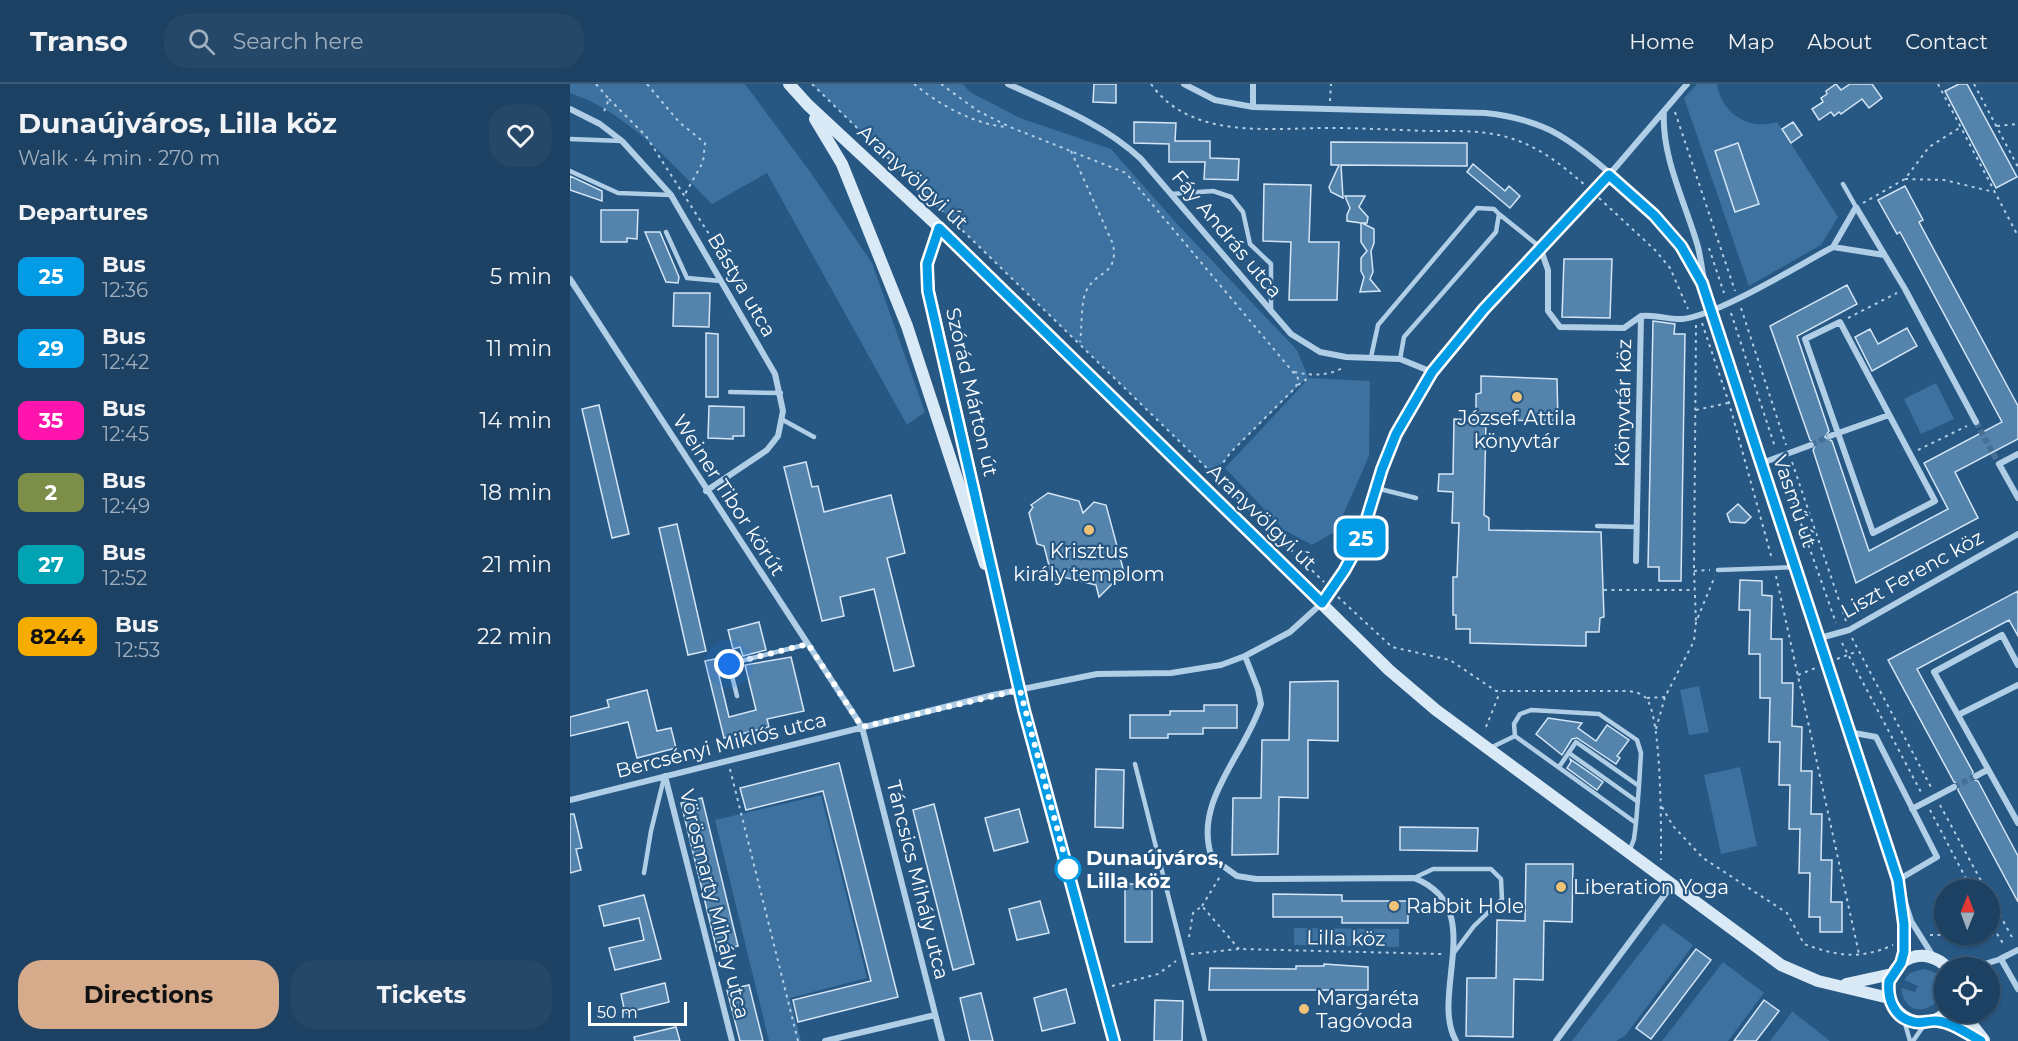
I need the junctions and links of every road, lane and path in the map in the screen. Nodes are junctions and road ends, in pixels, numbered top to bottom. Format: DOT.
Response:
graph roads {
  1 [pos="596,84"];
  2 [pos="646,84"];
  3 [pos="789,84"];
  4 [pos="812,84"];
  5 [pos="914,84"];
  6 [pos="941,84"];
  7 [pos="1008,84"];
  8 [pos="1151,84"];
  9 [pos="1184,84"];
  10 [pos="1253,84"];
  11 [pos="1331,84"];
  12 [pos="1687,84"];
  13 [pos="1938,84"];
  14 [pos="1974,84"];
  15 [pos="609,99"];
  16 [pos="808,105"];
  17 [pos="1253,107"];
  18 [pos="570,109"];
  19 [pos="1330,110"];
  20 [pos="1664,111"];
  21 [pos="1675,111"];
  22 [pos="600,124"];
  23 [pos="2018,124"];
  24 [pos="1996,126"];
  25 [pos="1010,127"];
  26 [pos="1961,127"];
  27 [pos="570,139"];
  28 [pos="622,141"];
  29 [pos="1071,151"];
  30 [pos="2016,160"];
  31 [pos="2018,166"];
  32 [pos="570,171"];
  33 [pos="1609,175"];
  34 [pos="1905,179"];
  35 [pos="1843,184"];
  36 [pos="1995,192"];
  37 [pos="1593,193"];
  38 [pos="685,194"];
  39 [pos="1171,194"];
  40 [pos="671,195"];
  41 [pos="1856,207"];
  42 [pos="1499,214"];
  43 [pos="939,228"];
  44 [pos="666,232"];
  45 [pos="709,234"];
  46 [pos="2018,236"];
  47 [pos="1540,247"];
  48 [pos="1833,247"];
  49 [pos="1709,248"];
  50 [pos="1884,255"];
  51 [pos="570,279"];
  52 [pos="721,281"];
  53 [pos="1702,283"];
  54 [pos="1905,289"];
  55 [pos="1737,298"];
  56 [pos="1727,302"];
  57 [pos="1711,311"];
  58 [pos="1271,312"];
  59 [pos="1641,316"];
  60 [pos="1692,316"];
  61 [pos="1840,322"];
  62 [pos="1696,325"];
  63 [pos="1080,342"];
  64 [pos="1371,357"];
  65 [pos="1400,359"];
  66 [pos="1345,367"];
  67 [pos="1294,372"];
  68 [pos="1432,372"];
  69 [pos="1313,376"];
  70 [pos="1296,387"];
  71 [pos="730,392"];
  72 [pos="781,393"];
  73 [pos="1729,403"];
  74 [pos="1696,410"];
  75 [pos="1889,415"];
  76 [pos="783,420"];
  77 [pos="1976,422"];
  78 [pos="1838,433"];
  79 [pos="1830,436"];
  80 [pos="814,437"];
  81 [pos="1811,445"];
  82 [pos="1789,453"];
  83 [pos="1910,454"];
  84 [pos="2018,454"];
  85 [pos="1778,457"];
  86 [pos="1762,463"];
  87 [pos="1214,475"];
  88 [pos="1376,488"];
  89 [pos="706,491"];
  90 [pos="1416,498"];
  91 [pos="2018,498"];
  92 [pos="1597,526"];
  93 [pos="1637,527"];
  94 [pos="2018,534"];
  95 [pos="1636,561"];
  96 [pos="1797,567"];
  97 [pos="1774,569"];
  98 [pos="1718,570"];
  99 [pos="1694,571"];
  100 [pos="1331,590"];
  101 [pos="1604,590"];
  102 [pos="1694,590"];
  103 [pos="1322,603"];
  104 [pos="1696,622"];
  105 [pos="1849,630"];
  106 [pos="1839,633"];
  107 [pos="1008,636"];
  108 [pos="1820,638"];
  109 [pos="808,644"];
  110 [pos="1245,656"];
  111 [pos="2018,665"];
  112 [pos="2018,685"];
  113 [pos="1020,690"];
  114 [pos="1500,692"];
  115 [pos="737,696"];
  116 [pos="1646,698"];
  117 [pos="1665,698"];
  118 [pos="1958,715"];
  119 [pos="862,727"];
  120 [pos="1486,728"];
  121 [pos="1655,732"];
  122 [pos="1849,732"];
  123 [pos="1515,736"];
  124 [pos="1489,749"];
  125 [pos="1569,753"];
  126 [pos="728,760"];
  127 [pos="1135,764"];
  128 [pos="1559,767"];
  129 [pos="1987,770"];
  130 [pos="665,776"];
  131 [pos="1976,776"];
  132 [pos="1639,786"];
  133 [pos="1954,788"];
  134 [pos="1935,796"];
  135 [pos="570,800"];
  136 [pos="1926,801"];
  137 [pos="1638,802"];
  138 [pos="1662,806"];
  139 [pos="1912,809"];
  140 [pos="1636,823"];
  141 [pos="2018,823"];
  142 [pos="1629,852"];
  143 [pos="1661,862"];
  144 [pos="1225,870"];
  145 [pos="644,873"];
  146 [pos="1414,878"];
  147 [pos="1966,879"];
  148 [pos="1980,879"];
  149 [pos="1898,880"];
  150 [pos="1674,884"];
  151 [pos="1202,906"];
  152 [pos="2000,915"];
  153 [pos="1919,935"];
  154 [pos="1934,935"];
  155 [pos="2013,939"];
  156 [pos="1904,940"];
  157 [pos="1239,949"];
  158 [pos="2018,950"];
  159 [pos="1453,954"];
  160 [pos="1858,954"];
  161 [pos="1185,955"];
  162 [pos="1934,957"];
  163 [pos="2001,958"];
  164 [pos="1901,963"];
  165 [pos="1892,974"];
  166 [pos="1837,985"];
  167 [pos="1101,989"];
  168 [pos="2018,989"];
  169 [pos="1889,998"];
  170 [pos="935,1015"];
  171 [pos="1903,1017"];
  172 [pos="1934,1020"];
  173 [pos="1931,1022"];
  174 [pos="1970,1023"];
  175 [pos="732,1041"];
  176 [pos="798,1041"];
  177 [pos="825,1041"];
  178 [pos="942,1041"];
  179 [pos="1114,1041"];
  180 [pos="1205,1041"];
  181 [pos="1456,1041"];
  182 [pos="1556,1041"];
  183 [pos="1911,1041"];
  184 [pos="1982,1041"];
  1 -- 15 [label="path"];
  2 -- 38 [label="path"];
  3 -- 16 [label="street, Aranyvölgyi út"];
  4 -- 63 [label="path"];
  5 -- 25 [label="path"];
  6 -- 25 [label="path"];
  7 -- 39 [label="street, Fáy András utca"];
  8 -- 37 [label="path"];
  9 -- 17 [label="street, Vasmű út"];
  10 -- 17 [label="street"];
  11 -- 19 [label="path"];
  12 -- 20 [label="street, Bercsényi Miklós utca"];
  13 -- 26 [label="path"];
  14 -- 24 [label="path"];
  15 -- 22 [label="path"];
  15 -- 38 [label="path"];
  16 -- 43 [label="street, Aranyvölgyi út"];
  16 -- 107 [label="street, Szórád Márton út"];
  17 -- 19 [label="street, Vasmű út"];
  18 -- 22 [label="street, Bástya utca"];
  19 -- 33 [label="street, Vasmű út"];
  20 -- 33 [label="street, Bercsényi Miklós utca"];
  20 -- 53 [label="street, Vasmű út"];
  21 -- 55 [label="path"];
  22 -- 28 [label="street, Bástya utca"];
  23 -- 24 [label="path"];
  24 -- 30 [label="path"];
  25 -- 29 [label="path"];
  26 -- 34 [label="path"];
  26 -- 36 [label="path"];
  27 -- 28 [label="lane"];
  28 -- 40 [label="street, Bástya utca"];
  29 -- 63 [label="path"];
  29 -- 67 [label="path"];
  30 -- 31 [label="path"];
  32 -- 40 [label="lane"];
  33 -- 37 [label="street, Bercsényi Miklós utca"];
  33 -- 53 [label="street, Vasmű út"];
  34 -- 36 [label="path"];
  34 -- 41 [label="path"];
  35 -- 41 [label="lane"];
  36 -- 46 [label="path"];
  37 -- 47 [label="street, Bercsényi Miklós utca"];
  37 -- 60 [label="path"];
  38 -- 45 [label="path"];
  39 -- 58 [label="street, Fáy András utca"];
  39 -- 58 [label="lane"];
  40 -- 52 [label="street, Bástya utca"];
  41 -- 48 [label="street"];
  41 -- 50 [label="street"];
  42 -- 47 [label="lane"];
  42 -- 64 [label="lane"];
  42 -- 65 [label="lane"];
  43 -- 103 [label="street, Aranyvölgyi út"];
  43 -- 107 [label="street, Szórád Márton út"];
  44 -- 52 [label="lane"];
  47 -- 59 [label="street"];
  47 -- 68 [label="street, Bercsényi Miklós utca"];
  48 -- 50 [label="street"];
  48 -- 55 [label="street, Könyvtár köz"];
  49 -- 56 [label="path"];
  50 -- 54 [label="street"];
  51 -- 89 [label="street, Weiner Tibor körút"];
  52 -- 72 [label="street, Bástya utca"];
  53 -- 57 [label="street, Vasmű út"];
  54 -- 61 [label="path"];
  54 -- 77 [label="street"];
  55 -- 56 [label="street, Könyvtár köz"];
  55 -- 82 [label="path"];
  56 -- 57 [label="street, Könyvtár köz"];
  56 -- 85 [label="path"];
  57 -- 60 [label="street, Könyvtár köz"];
  57 -- 86 [label="street, Vasmű út"];
  58 -- 64 [label="street, Fáy András utca"];
  59 -- 60 [label="street, Könyvtár köz"];
  59 -- 93 [label="street, Könyvtár köz"];
  60 -- 62 [label="path"];
  61 -- 75 [label="street"];
  61 -- 78 [label="street"];
  62 -- 73 [label="path"];
  62 -- 74 [label="path"];
  63 -- 87 [label="path"];
  64 -- 65 [label="street, Fáy András utca"];
  65 -- 68 [label="street, Fáy András utca"];
  66 -- 69 [label="path"];
  67 -- 69 [label="path"];
  67 -- 70 [label="path"];
  68 -- 88 [label="street, Bercsényi Miklós utca"];
  69 -- 70 [label="path"];
  70 -- 87 [label="path"];
  71 -- 72 [label="lane"];
  72 -- 76 [label="street, Bástya utca"];
  73 -- 74 [label="path"];
  73 -- 97 [label="path"];
  74 -- 99 [label="path"];
  75 -- 78 [label="street"];
  75 -- 83 [label="street"];
  76 -- 80 [label="lane"];
  76 -- 89 [label="street"];
  77 -- 83 [label="path"];
  78 -- 79 [label="street"];
  78 -- 83 [label="street"];
  81 -- 82 [label="street"];
  82 -- 85 [label="street"];
  82 -- 105 [label="path"];
  84 -- 91 [label="street"];
  85 -- 86 [label="street"];
  85 -- 106 [label="path"];
  86 -- 96 [label="street, Vasmű út"];
  87 -- 100 [label="path"];
  88 -- 90 [label="lane"];
  88 -- 100 [label="street, Bercsényi Miklós utca"];
  89 -- 109 [label="street, Weiner Tibor körút"];
  92 -- 93 [label="lane"];
  93 -- 95 [label="street, Könyvtár köz"];
  94 -- 105 [label="street, Liszt Ferenc köz"];
  96 -- 97 [label="lane"];
  96 -- 108 [label="street, Vasmű út"];
  97 -- 98 [label="lane"];
  97 -- 160 [label="path"];
  98 -- 99 [label="path"];
  98 -- 104 [label="path"];
  99 -- 102 [label="path"];
  100 -- 103 [label="street, Bercsényi Miklós utca"];
  100 -- 114 [label="path"];
  101 -- 102 [label="path"];
  102 -- 104 [label="path"];
  103 -- 110 [label="street, Bercsényi Miklós utca"];
  103 -- 124 [label="street, Aranyvölgyi út"];
  104 -- 117 [label="path"];
  105 -- 106 [label="street, Liszt Ferenc köz"];
  105 -- 134 [label="path"];
  106 -- 108 [label="street, Liszt Ferenc köz"];
  106 -- 136 [label="path"];
  107 -- 113 [label="street, Szórád Márton út"];
  108 -- 122 [label="street, Vasmű út"];
  109 -- 115 [label="lane"];
  109 -- 119 [label="street, Weiner Tibor körút"];
  110 -- 113 [label="street, Bercsényi Miklós utca"];
  110 -- 144 [label="street"];
  111 -- 118 [label="street"];
  112 -- 118 [label="street"];
  113 -- 119 [label="street, Bercsényi Miklós utca"];
  113 -- 167 [label="street, Szórád Márton út"];
  114 -- 116 [label="path"];
  114 -- 120 [label="path"];
  116 -- 117 [label="path"];
  116 -- 121 [label="path"];
  117 -- 121 [label="path"];
  118 -- 129 [label="street"];
  119 -- 126 [label="street, Bercsényi Miklós utca"];
  119 -- 170 [label="street, Táncsics Mihály utca"];
  121 -- 138 [label="path"];
  122 -- 139 [label="street"];
  122 -- 149 [label="street, Vasmű út"];
  123 -- 124 [label="lane"];
  123 -- 128 [label="lane"];
  123 -- 132 [label="lane"];
  124 -- 142 [label="street, Aranyvölgyi út"];
  125 -- 128 [label="lane"];
  125 -- 132 [label="lane"];
  125 -- 137 [label="lane"];
  126 -- 130 [label="street, Bercsényi Miklós utca"];
  126 -- 176 [label="path"];
  127 -- 161 [label="lane"];
  128 -- 140 [label="lane"];
  129 -- 131 [label="street"];
  129 -- 141 [label="street"];
  130 -- 135 [label="street, Bercsényi Miklós utca"];
  130 -- 145 [label="lane"];
  130 -- 175 [label="street, Vörösmarty Mihály utca"];
  132 -- 137 [label="lane"];
  133 -- 134 [label="street"];
  134 -- 136 [label="street"];
  134 -- 148 [label="path"];
  136 -- 139 [label="street"];
  136 -- 147 [label="path"];
  137 -- 140 [label="lane"];
  138 -- 143 [label="path"];
  138 -- 160 [label="path"];
  139 -- 149 [label="street"];
  140 -- 142 [label="lane"];
  142 -- 150 [label="street, Aranyvölgyi út"];
  144 -- 146 [label="street"];
  144 -- 151 [label="path"];
  146 -- 159 [label="street"];
  146 -- 159 [label="lane"];
  149 -- 153 [label="street, Vasmű út"];
  149 -- 156 [label="street, Vasmű út"];
  150 -- 166 [label="street, Aranyvölgyi út"];
  150 -- 182 [label="street"];
  151 -- 157 [label="path"];
  151 -- 161 [label="path"];
  152 -- 155 [label="path"];
  153 -- 154 [label="path"];
  153 -- 162 [label="street, Vasmű út"];
  156 -- 160 [label="path"];
  156 -- 164 [label="street, Vasmű út"];
  157 -- 159 [label="path, Lilla köz"];
  157 -- 161 [label="path, Lilla köz"];
  158 -- 163 [label="street"];
  159 -- 181 [label="street"];
  161 -- 167 [label="path"];
  161 -- 180 [label="lane"];
  162 -- 164 [label="street"];
  163 -- 168 [label="street"];
  164 -- 165 [label="street"];
  165 -- 166 [label="street, Aranyvölgyi út"];
  165 -- 169 [label="street"];
  166 -- 169 [label="street, Aranyvölgyi út"];
  167 -- 179 [label="street, Szórád Márton út"];
  169 -- 171 [label="street"];
  170 -- 177 [label="street"];
  170 -- 178 [label="street, Táncsics Mihály utca"];
  171 -- 173 [label="street"];
  171 -- 183 [label="lane"];
  172 -- 173 [label="street"];
  173 -- 183 [label="lane"];
  173 -- 184 [label="street"];
  174 -- 184 [label="street"];
}
